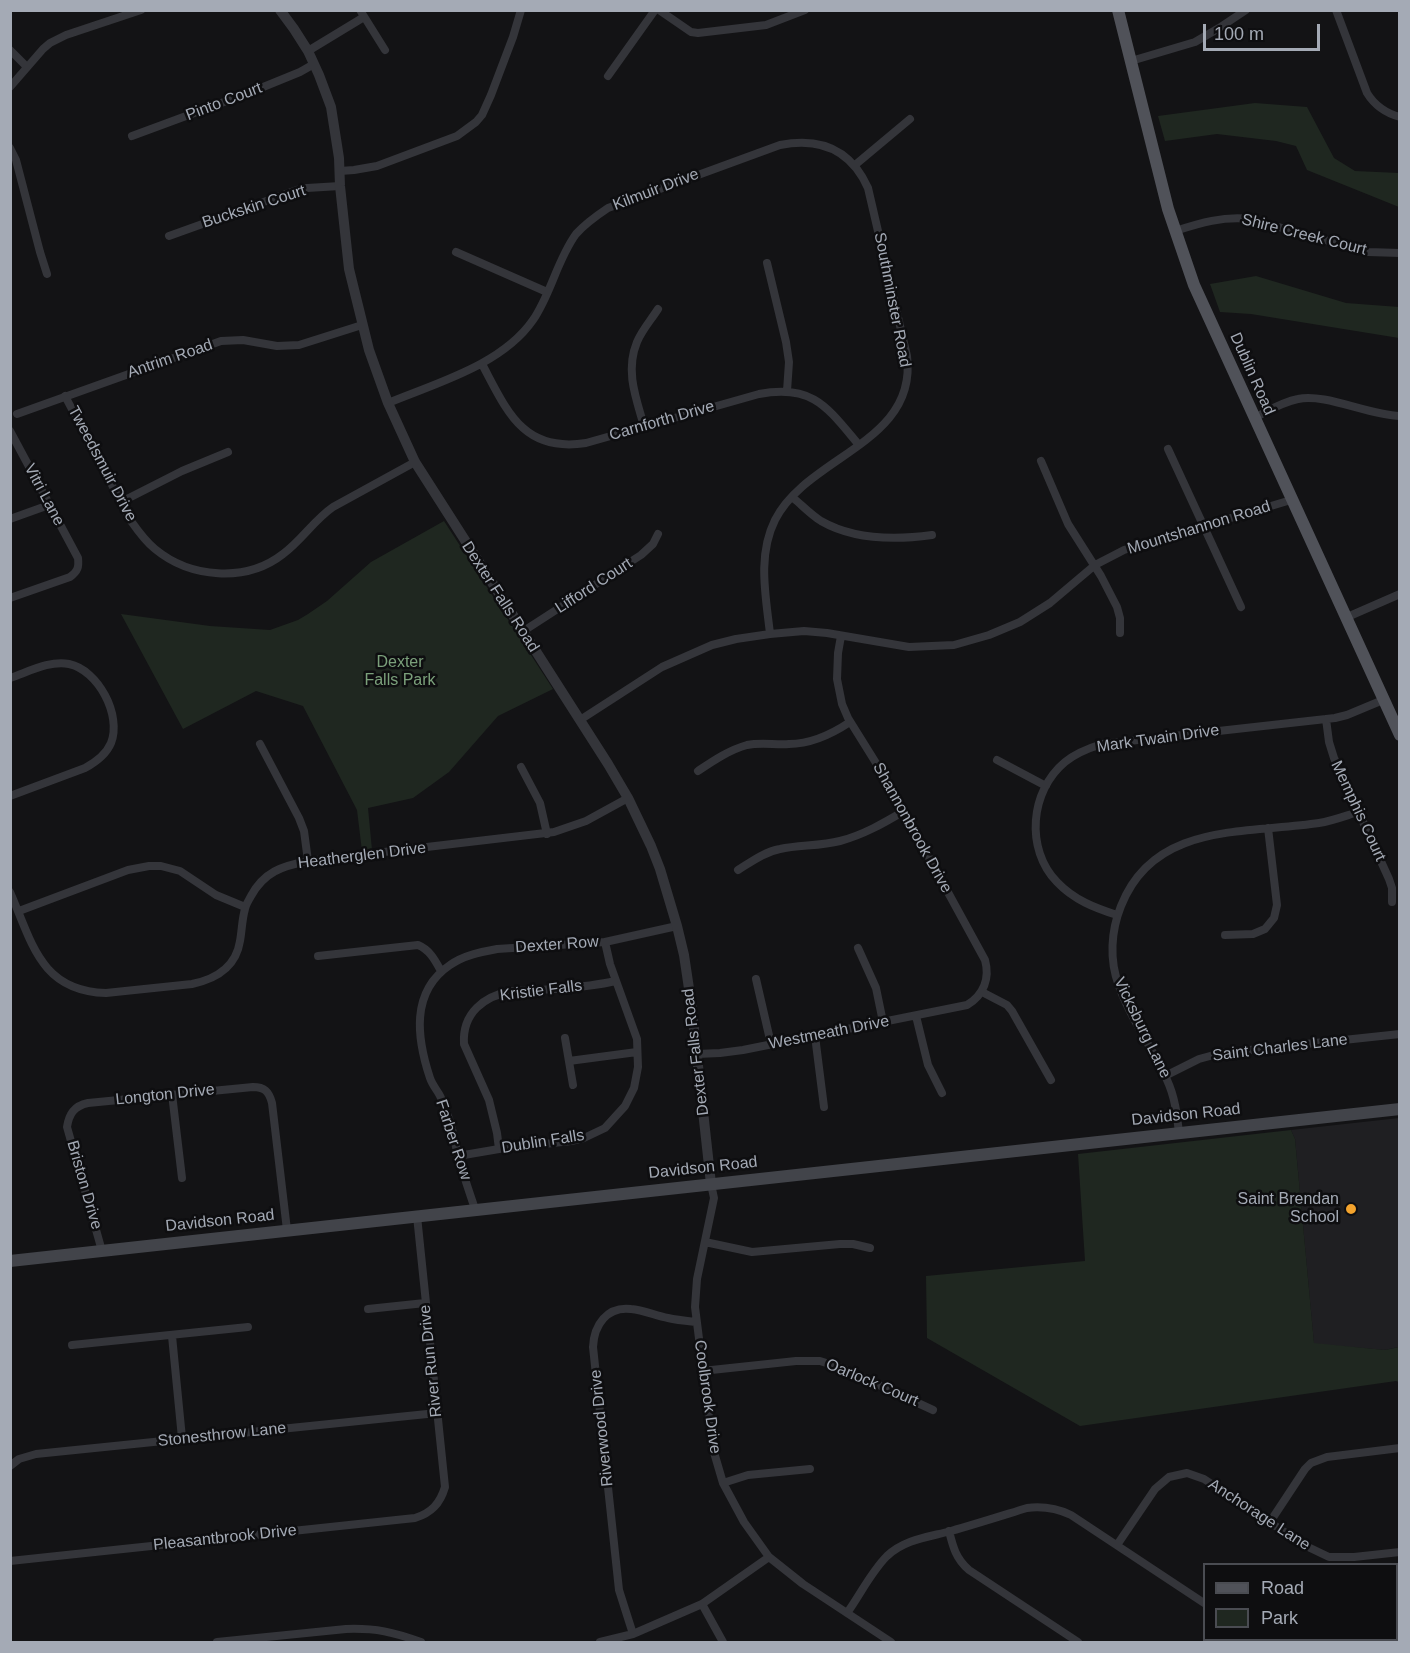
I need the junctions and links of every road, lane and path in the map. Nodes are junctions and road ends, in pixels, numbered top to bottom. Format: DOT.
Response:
graph roads {
  1 [pos="141,10"];
  2 [pos="280,10"];
  3 [pos="521,10"];
  4 [pos="657,10"];
  5 [pos="805,10"];
  6 [pos="1118,10"];
  7 [pos="1246,10"];
  8 [pos="1336,10"];
  9 [pos="362,14"];
  10 [pos="784,14"];
  11 [pos="10,50"];
  12 [pos="385,50"];
  13 [pos="308,51"];
  14 [pos="1131,62"];
  15 [pos="314,64"];
  16 [pos="27,67"];
  17 [pos="608,76"];
  18 [pos="10,87"];
  19 [pos="1400,117"];
  20 [pos="910,119"];
  21 [pos="132,136"];
  22 [pos="10,148"];
  23 [pos="855,165"];
  24 [pos="340,171"];
  25 [pos="340,186"];
  26 [pos="1175,231"];
  27 [pos="169,236"];
  28 [pos="456,252"];
  29 [pos="1400,254"];
  30 [pos="767,263"];
  31 [pos="47,274"];
  32 [pos="547,292"];
  33 [pos="658,309"];
  34 [pos="362,325"];
  35 [pos="482,364"];
  36 [pos="787,391"];
  37 [pos="65,396"];
  38 [pos="388,403"];
  39 [pos="16,414"];
  40 [pos="1400,416"];
  41 [pos="1254,418"];
  42 [pos="644,426"];
  43 [pos="10,431"];
  44 [pos="859,445"];
  45 [pos="1168,449"];
  46 [pos="228,452"];
  47 [pos="1041,461"];
  48 [pos="415,462"];
  49 [pos="792,497"];
  50 [pos="1291,500"];
  51 [pos="121,502"];
  52 [pos="50,505"];
  53 [pos="10,519"];
  54 [pos="1203,526"];
  55 [pos="658,534"];
  56 [pos="932,535"];
  57 [pos="1095,566"];
  58 [pos="1400,594"];
  59 [pos="10,598"];
  60 [pos="1241,607"];
  61 [pos="1345,618"];
  62 [pos="522,632"];
  63 [pos="1120,633"];
  64 [pos="770,634"];
  65 [pos="842,636"];
  66 [pos="10,678"];
  67 [pos="1383,700"];
  68 [pos="1326,719"];
  69 [pos="580,720"];
  70 [pos="850,722"];
  71 [pos="1400,735"];
  72 [pos="260,744"];
  73 [pos="997,760"];
  74 [pos="521,766"];
  75 [pos="698,771"];
  76 [pos="1046,786"];
  77 [pos="10,796"];
  78 [pos="628,798"];
  79 [pos="904,811"];
  80 [pos="1358,812"];
  81 [pos="1268,828"];
  82 [pos="547,834"];
  83 [pos="308,861"];
  84 [pos="738,870"];
  85 [pos="10,892"];
  86 [pos="1392,902"];
  87 [pos="245,908"];
  88 [pos="19,911"];
  89 [pos="1117,915"];
  90 [pos="677,926"];
  91 [pos="1225,935"];
  92 [pos="605,942"];
  93 [pos="858,948"];
  94 [pos="318,956"];
  95 [pos="441,971"];
  96 [pos="756,979"];
  97 [pos="615,981"];
  98 [pos="982,992"];
  99 [pos="916,1016"];
  100 [pos="883,1022"];
  101 [pos="1400,1034"];
  102 [pos="814,1036"];
  103 [pos="565,1038"];
  104 [pos="771,1044"];
  105 [pos="637,1052"];
  106 [pos="697,1054"];
  107 [pos="569,1061"];
  108 [pos="1165,1076"];
  109 [pos="1051,1080"];
  110 [pos="573,1085"];
  111 [pos="942,1093"];
  112 [pos="172,1094"];
  113 [pos="824,1107"];
  114 [pos="1400,1109"];
  115 [pos="69,1119"];
  116 [pos="1179,1133"];
  117 [pos="499,1149"];
  118 [pos="458,1156"];
  119 [pos="182,1178"];
  120 [pos="711,1184"];
  121 [pos="475,1209"];
  122 [pos="417,1215"];
  123 [pos="287,1230"];
  124 [pos="705,1242"];
  125 [pos="870,1248"];
  126 [pos="102,1251"];
  127 [pos="10,1261"];
  128 [pos="425,1303"];
  129 [pos="368,1309"];
  130 [pos="696,1322"];
  131 [pos="248,1327"];
  132 [pos="172,1336"];
  133 [pos="72,1345"];
  134 [pos="702,1371"];
  135 [pos="933,1410"];
  136 [pos="437,1413"];
  137 [pos="182,1438"];
  138 [pos="1400,1448"];
  139 [pos="10,1466"];
  140 [pos="810,1469"];
  141 [pos="723,1483"];
  142 [pos="436,1506"];
  143 [pos="1270,1522"];
  144 [pos="950,1532"];
  145 [pos="1117,1545"];
  146 [pos="1400,1552"];
  147 [pos="769,1557"];
  148 [pos="10,1561"];
  149 [pos="1203,1602"];
  150 [pos="702,1604"];
  151 [pos="847,1613"];
  152 [pos="633,1634"];
  153 [pos="217,1642"];
  154 [pos="421,1642"];
  155 [pos="600,1642"];
  156 [pos="723,1642"];
  157 [pos="891,1642"];
  158 [pos="1078,1642"];
  1 -- 16 [label="street"];
  2 -- 13 [label="street, Dexter Falls Road"];
  3 -- 24 [label="street"];
  4 -- 10 [label="street"];
  4 -- 17 [label="street"];
  5 -- 10 [label="street"];
  6 -- 14 [label="main road, Dublin Road"];
  7 -- 14 [label="street"];
  8 -- 19 [label="street"];
  9 -- 12 [label="street"];
  9 -- 13 [label="street"];
  11 -- 16 [label="street"];
  13 -- 15 [label="street, Dexter Falls Road"];
  14 -- 26 [label="main road, Dublin Road"];
  15 -- 21 [label="street, Pinto Court"];
  15 -- 24 [label="street, Dexter Falls Road"];
  16 -- 18 [label="street"];
  20 -- 23 [label="street"];
  22 -- 31 [label="street"];
  23 -- 32 [label="street, Kilmuir Drive"];
  23 -- 44 [label="street, Southminster Road"];
  24 -- 25 [label="street, Dexter Falls Road"];
  25 -- 27 [label="street, Buckskin Court"];
  25 -- 34 [label="street, Dexter Falls Road"];
  26 -- 29 [label="street, Shire Creek Court"];
  26 -- 41 [label="main road, Dublin Road"];
  28 -- 32 [label="street"];
  30 -- 36 [label="street"];
  32 -- 35 [label="street, Kilmuir Drive"];
  33 -- 42 [label="street"];
  34 -- 37 [label="street, Antrim Road"];
  34 -- 38 [label="street, Dexter Falls Road"];
  35 -- 38 [label="street, Kilmuir Drive"];
  35 -- 42 [label="street, Carnforth Drive"];
  36 -- 42 [label="street, Carnforth Drive"];
  36 -- 44 [label="street, Carnforth Drive"];
  37 -- 39 [label="street, Antrim Road"];
  37 -- 51 [label="street, Tweedsmuir Drive"];
  38 -- 48 [label="street, Dexter Falls Road"];
  40 -- 41 [label="street"];
  41 -- 50 [label="main road, Dublin Road"];
  43 -- 52 [label="street, Vitri Lane"];
  44 -- 49 [label="street, Southminster Road"];
  45 -- 54 [label="street"];
  46 -- 51 [label="street"];
  47 -- 57 [label="street"];
  48 -- 51 [label="street, Tweedsmuir Drive"];
  48 -- 62 [label="street, Dexter Falls Road"];
  49 -- 56 [label="street"];
  49 -- 64 [label="street, Southminster Road"];
  50 -- 54 [label="street, Mountshannon Road"];
  50 -- 61 [label="main road, Dublin Road"];
  52 -- 53 [label="street"];
  52 -- 59 [label="street, Vitri Lane"];
  54 -- 57 [label="street, Mountshannon Road"];
  54 -- 60 [label="street"];
  55 -- 62 [label="street, Lifford Court"];
  57 -- 63 [label="street"];
  57 -- 65 [label="street, Mountshannon Road"];
  58 -- 61 [label="street"];
  61 -- 67 [label="main road, Dublin Road"];
  62 -- 69 [label="street, Dexter Falls Road"];
  64 -- 65 [label="street, Mountshannon Road"];
  64 -- 69 [label="street, Mountshannon Road"];
  65 -- 70 [label="street, Shannonbrook Drive"];
  66 -- 77 [label="street"];
  67 -- 68 [label="street, Mark Twain Drive"];
  67 -- 71 [label="main road, Dublin Road"];
  68 -- 76 [label="street, Mark Twain Drive"];
  68 -- 80 [label="street, Memphis Court"];
  69 -- 78 [label="street, Dexter Falls Road"];
  70 -- 75 [label="street"];
  70 -- 79 [label="street, Shannonbrook Drive"];
  72 -- 83 [label="street"];
  73 -- 76 [label="street"];
  74 -- 82 [label="street"];
  76 -- 89 [label="street, Mark Twain Drive"];
  78 -- 82 [label="street, Heatherglen Drive"];
  78 -- 90 [label="street, Dexter Falls Road"];
  79 -- 84 [label="street"];
  79 -- 98 [label="street, Shannonbrook Drive"];
  80 -- 81 [label="street, Vicksburg Lane"];
  80 -- 86 [label="street, Memphis Court"];
  81 -- 89 [label="street, Vicksburg Lane"];
  81 -- 91 [label="street"];
  82 -- 83 [label="street, Heatherglen Drive"];
  83 -- 87 [label="street, Heatherglen Drive"];
  85 -- 88 [label="street"];
  87 -- 88 [label="street"];
  87 -- 88 [label="street, Heatherglen Drive"];
  89 -- 108 [label="street, Vicksburg Lane"];
  90 -- 92 [label="street, Dexter Row"];
  90 -- 106 [label="street, Dexter Falls Road"];
  92 -- 95 [label="street, Dexter Row"];
  92 -- 97 [label="street, Dublin Falls"];
  93 -- 100 [label="street"];
  94 -- 95 [label="street"];
  95 -- 118 [label="street, Farber Row"];
  96 -- 104 [label="street"];
  97 -- 105 [label="street, Dublin Falls"];
  97 -- 117 [label="street, Kristie Falls"];
  98 -- 99 [label="street, Westmeath Drive"];
  98 -- 109 [label="street"];
  99 -- 100 [label="street, Westmeath Drive"];
  99 -- 111 [label="street"];
  100 -- 102 [label="street, Westmeath Drive"];
  101 -- 108 [label="street, Saint Charles Lane"];
  102 -- 104 [label="street, Westmeath Drive"];
  102 -- 113 [label="street"];
  103 -- 107 [label="street"];
  104 -- 106 [label="street, Westmeath Drive"];
  105 -- 107 [label="street"];
  105 -- 117 [label="street, Dublin Falls"];
  106 -- 120 [label="street, Dexter Falls Road"];
  107 -- 110 [label="street"];
  108 -- 116 [label="street, Vicksburg Lane"];
  112 -- 115 [label="street, Longton Drive"];
  112 -- 119 [label="street"];
  112 -- 123 [label="street, Longton Drive"];
  114 -- 116 [label="main road, Davidson Road"];
  115 -- 126 [label="street, Briston Drive"];
  116 -- 120 [label="main road, Davidson Road"];
  117 -- 118 [label="street, Dublin Falls"];
  118 -- 121 [label="street, Farber Row"];
  120 -- 121 [label="main road, Davidson Road"];
  120 -- 124 [label="street, Coolbrook Drive"];
  121 -- 122 [label="main road, Davidson Road"];
  122 -- 123 [label="main road, Davidson Road"];
  122 -- 128 [label="street, River Run Drive"];
  123 -- 126 [label="main road, Davidson Road"];
  124 -- 125 [label="street"];
  124 -- 130 [label="street, Coolbrook Drive"];
  126 -- 127 [label="main road, Davidson Road"];
  128 -- 129 [label="street"];
  128 -- 136 [label="street, River Run Drive"];
  130 -- 134 [label="street, Coolbrook Drive"];
  130 -- 152 [label="street, Riverwood Drive"];
  131 -- 132 [label="street"];
  132 -- 133 [label="street"];
  132 -- 137 [label="street"];
  134 -- 135 [label="street, Oarlock Court"];
  134 -- 141 [label="street, Coolbrook Drive"];
  136 -- 137 [label="street, Stonesthrow Lane"];
  136 -- 142 [label="street, River Run Drive"];
  137 -- 139 [label="street, Stonesthrow Lane"];
  138 -- 143 [label="street"];
  140 -- 141 [label="street"];
  141 -- 147 [label="street, Coolbrook Drive"];
  142 -- 148 [label="street, Pleasantbrook Drive"];
  143 -- 145 [label="street, Anchorage Lane"];
  143 -- 146 [label="street, Anchorage Lane"];
  144 -- 145 [label="street"];
  144 -- 151 [label="street"];
  144 -- 158 [label="street"];
  145 -- 149 [label="street"];
  147 -- 150 [label="street"];
  147 -- 151 [label="street, Coolbrook Drive"];
  150 -- 152 [label="street"];
  150 -- 156 [label="street"];
  151 -- 157 [label="street, Coolbrook Drive"];
  152 -- 155 [label="street"];
  153 -- 154 [label="street"];
}
